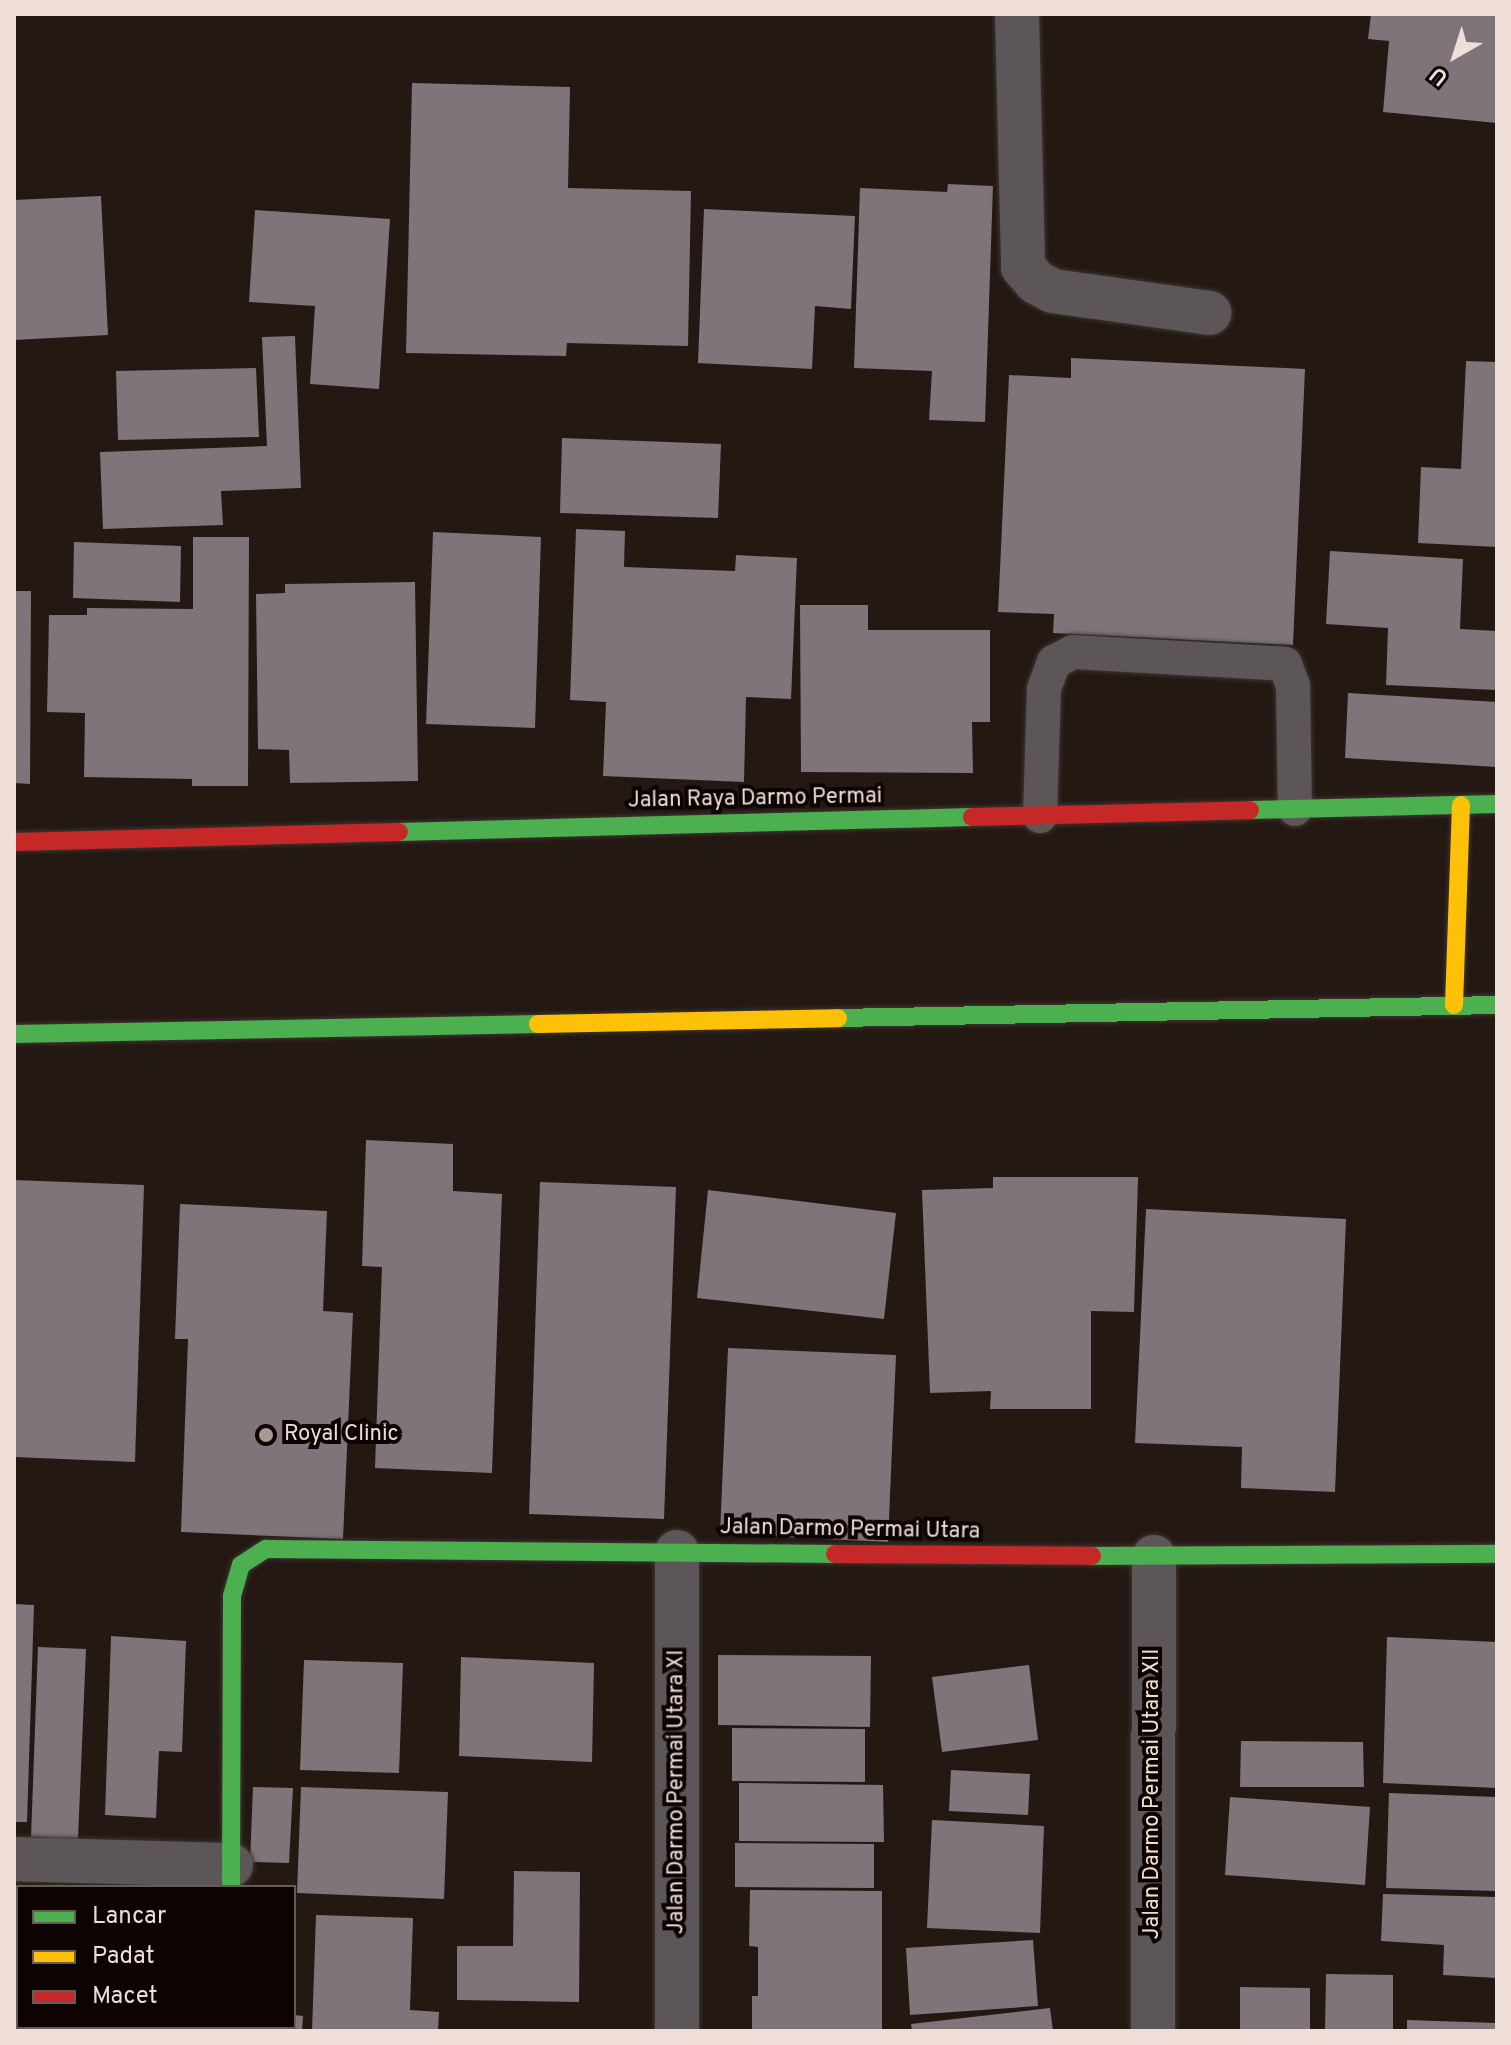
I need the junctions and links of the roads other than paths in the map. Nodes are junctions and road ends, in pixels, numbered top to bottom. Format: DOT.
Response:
graph roads {
  1 [pos="1017,14"];
  2 [pos="1209,313"];
  3 [pos="1497,804"];
  4 [pos="1461,805"];
  5 [pos="1295,809"];
  6 [pos="1040,816"];
  7 [pos="14,842"];
  8 [pos="1454,1005"];
  9 [pos="1497,1005"];
  10 [pos="14,1034"];
  11 [pos="677,1552"];
  12 [pos="1497,1554"];
  13 [pos="1154,1557"];
  14 [pos="14,1859"];
  15 [pos="231,1876"];
  16 [pos="677,2031"];
  17 [pos="1153,2031"];
  1 -- 2 [label="street"];
  3 -- 4 [label="street, Jalan Raya Darmo Permai"];
  4 -- 5 [label="street, Jalan Raya Darmo Permai"];
  4 -- 8 [label="street"];
  5 -- 6 [label="street, Jalan Raya Darmo Permai"];
  5 -- 6 [label="lane"];
  6 -- 7 [label="street, Jalan Raya Darmo Permai"];
  8 -- 9 [label="street"];
  8 -- 10 [label="street"];
  11 -- 13 [label="street, Jalan Darmo Permai Utara"];
  11 -- 15 [label="street, Jalan Darmo Permai Utara"];
  11 -- 16 [label="street, Jalan Darmo Permai Utara XI"];
  12 -- 13 [label="street, Jalan Darmo Permai Utara"];
  13 -- 17 [label="street, Jalan Darmo Permai Utara XII"];
  14 -- 15 [label="street"];
}
